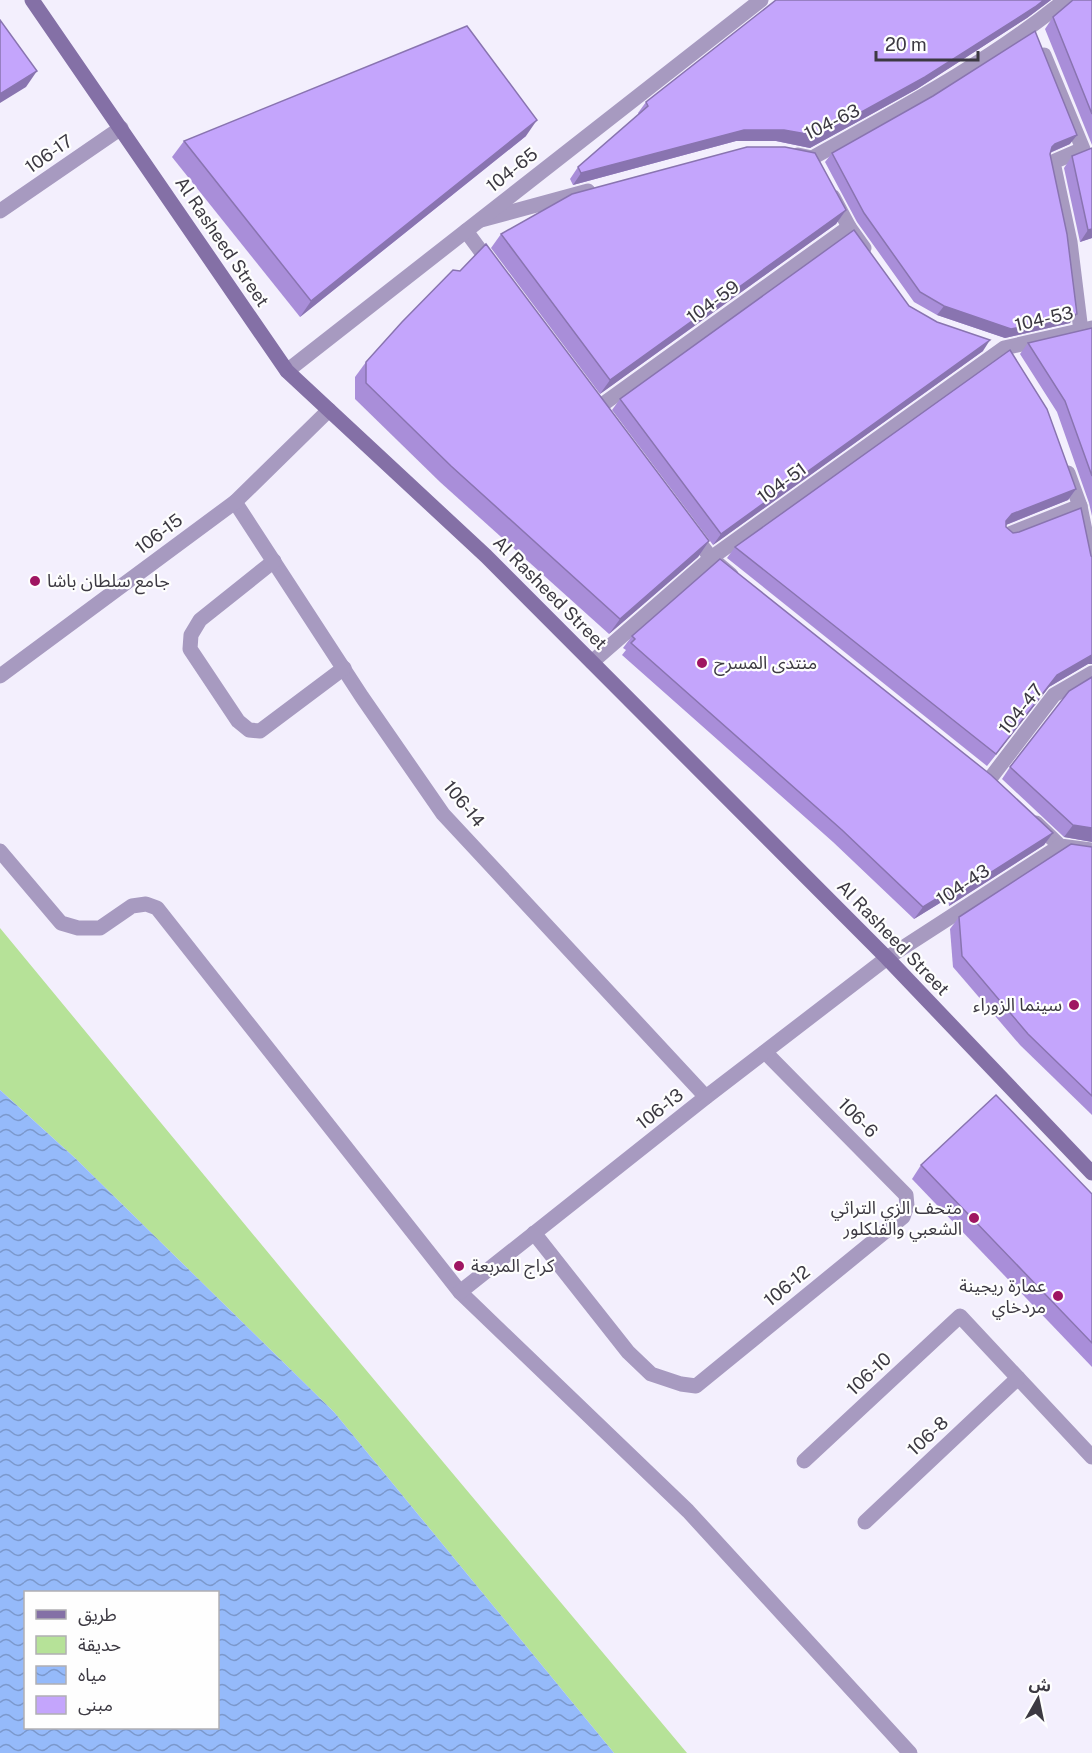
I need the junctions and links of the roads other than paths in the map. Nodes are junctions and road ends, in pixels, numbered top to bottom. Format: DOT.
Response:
graph roads {
  1 [pos="32,0"];
  2 [pos="761,0"];
  3 [pos="1065,0"];
  4 [pos="1033,26"];
  5 [pos="121,128"];
  6 [pos="1088,148"];
  7 [pos="785,153"];
  8 [pos="828,188"];
  9 [pos="597,189"];
  10 [pos="0,211"];
  11 [pos="481,220"];
  12 [pos="849,227"];
  13 [pos="466,231"];
  14 [pos="875,264"];
  15 [pos="501,278"];
  16 [pos="1087,329"];
  17 [pos="984,341"];
  18 [pos="1007,353"];
  19 [pos="287,371"];
  20 [pos="599,407"];
  21 [pos="329,410"];
  22 [pos="1064,461"];
  23 [pos="235,502"];
  24 [pos="1080,506"];
  25 [pos="683,521"];
  26 [pos="1007,535"];
  27 [pos="1089,537"];
  28 [pos="711,558"];
  29 [pos="274,561"];
  30 [pos="1092,565"];
  31 [pos="739,580"];
  32 [pos="592,662"];
  33 [pos="344,668"];
  34 [pos="1092,673"];
  35 [pos="0,676"];
  36 [pos="988,780"];
  37 [pos="1028,817"];
  38 [pos="1060,846"];
  39 [pos="0,850"];
  40 [pos="1092,850"];
  41 [pos="887,958"];
  42 [pos="765,1052"];
  43 [pos="706,1097"];
  44 [pos="1092,1173"];
  45 [pos="903,1217"];
  46 [pos="534,1233"];
  47 [pos="460,1292"];
  48 [pos="1018,1378"];
  49 [pos="1092,1457"];
  50 [pos="804,1461"];
  51 [pos="865,1522"];
  52 [pos="910,1753"];
  1 -- 5 [label="main road, Al Rasheed Street"];
  2 -- 11 [label="street, 104-65"];
  3 -- 4 [label="street, 104-63"];
  4 -- 6 [label="street"];
  4 -- 7 [label="street, 104-63"];
  5 -- 10 [label="street, 106-17"];
  5 -- 19 [label="main road, Al Rasheed Street"];
  6 -- 16 [label="street"];
  8 -- 12 [label="street"];
  9 -- 11 [label="street"];
  11 -- 13 [label="street, 104-65"];
  12 -- 14 [label="street"];
  12 -- 20 [label="street, 104-59"];
  13 -- 15 [label="street"];
  13 -- 19 [label="street, 104-65"];
  16 -- 18 [label="street, 104-53"];
  17 -- 18 [label="street"];
  18 -- 28 [label="street, 104-51"];
  19 -- 21 [label="main road, Al Rasheed Street"];
  21 -- 23 [label="street, 106-15"];
  21 -- 32 [label="main road, Al Rasheed Street"];
  22 -- 24 [label="street"];
  23 -- 29 [label="street, 106-14"];
  23 -- 35 [label="street, 106-15"];
  24 -- 26 [label="street"];
  24 -- 27 [label="street"];
  25 -- 28 [label="street"];
  27 -- 30 [label="street"];
  28 -- 31 [label="street"];
  28 -- 32 [label="street, 104-51"];
  29 -- 33 [label="street, 106-14"];
  29 -- 33 [label="street"];
  32 -- 41 [label="main road, Al Rasheed Street"];
  33 -- 43 [label="street, 106-14"];
  34 -- 36 [label="street, 104-47"];
  37 -- 38 [label="street"];
  38 -- 40 [label="street"];
  38 -- 41 [label="street, 104-43"];
  39 -- 47 [label="street"];
  41 -- 42 [label="street, 106-13"];
  41 -- 44 [label="main road, Al Rasheed Street"];
  42 -- 43 [label="street, 106-13"];
  42 -- 45 [label="street, 106-6"];
  43 -- 46 [label="street, 106-13"];
  45 -- 46 [label="street, 106-12"];
  46 -- 47 [label="street, 106-13"];
  47 -- 52 [label="street"];
  48 -- 49 [label="street"];
  48 -- 50 [label="street, 106-10"];
  48 -- 51 [label="street, 106-8"];
}
